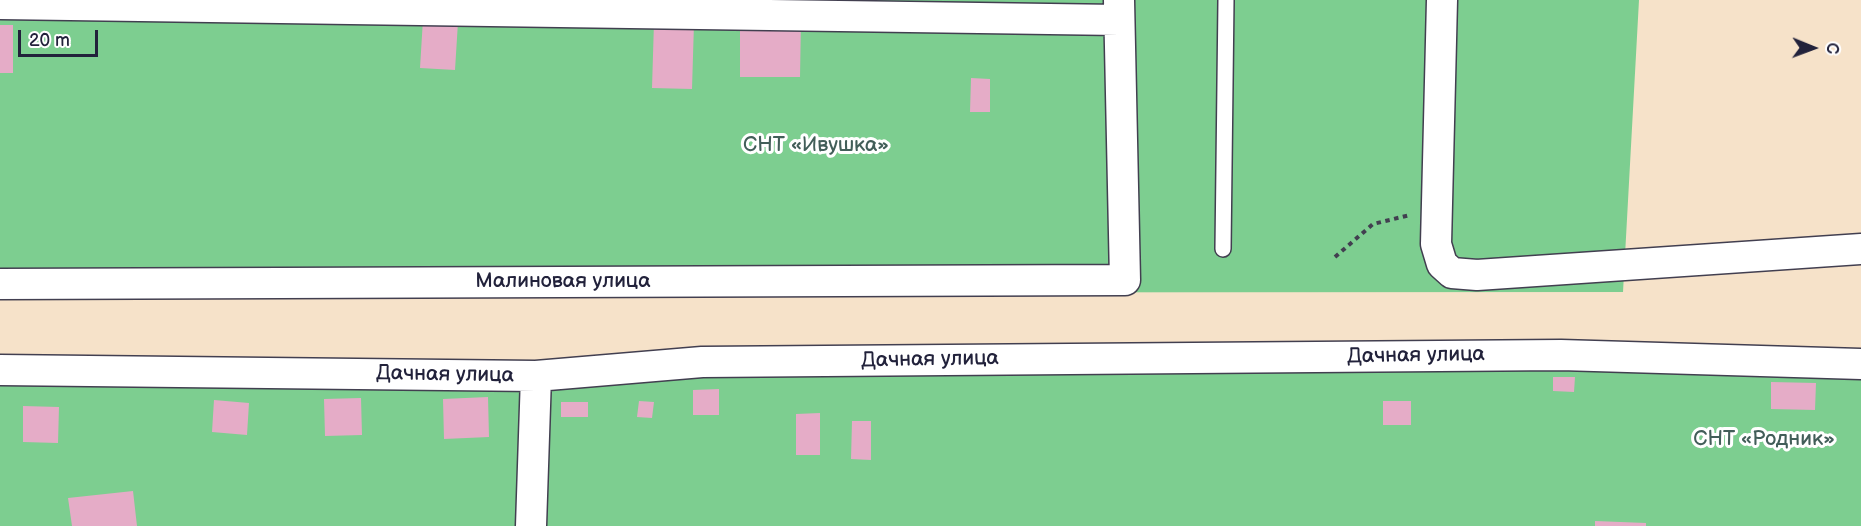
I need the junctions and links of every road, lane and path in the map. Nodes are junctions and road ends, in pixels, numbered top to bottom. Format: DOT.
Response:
graph roads {
  1 [pos="1226,0"];
  2 [pos="1442,0"];
  3 [pos="0,4"];
  4 [pos="1119,10"];
  5 [pos="1420,213"];
  6 [pos="1223,249"];
  7 [pos="1861,249"];
  8 [pos="1335,257"];
  9 [pos="0,284"];
  10 [pos="1861,364"];
  11 [pos="0,370"];
  12 [pos="536,376"];
  13 [pos="531,526"];
  1 -- 6 [label="lane"];
  2 -- 7 [label="street"];
  3 -- 4 [label="street"];
  4 -- 9 [label="street, Малиновая улица"];
  5 -- 8 [label="path"];
  10 -- 12 [label="street, Дачная улица"];
  11 -- 12 [label="street, Дачная улица"];
  12 -- 13 [label="street"];
}
